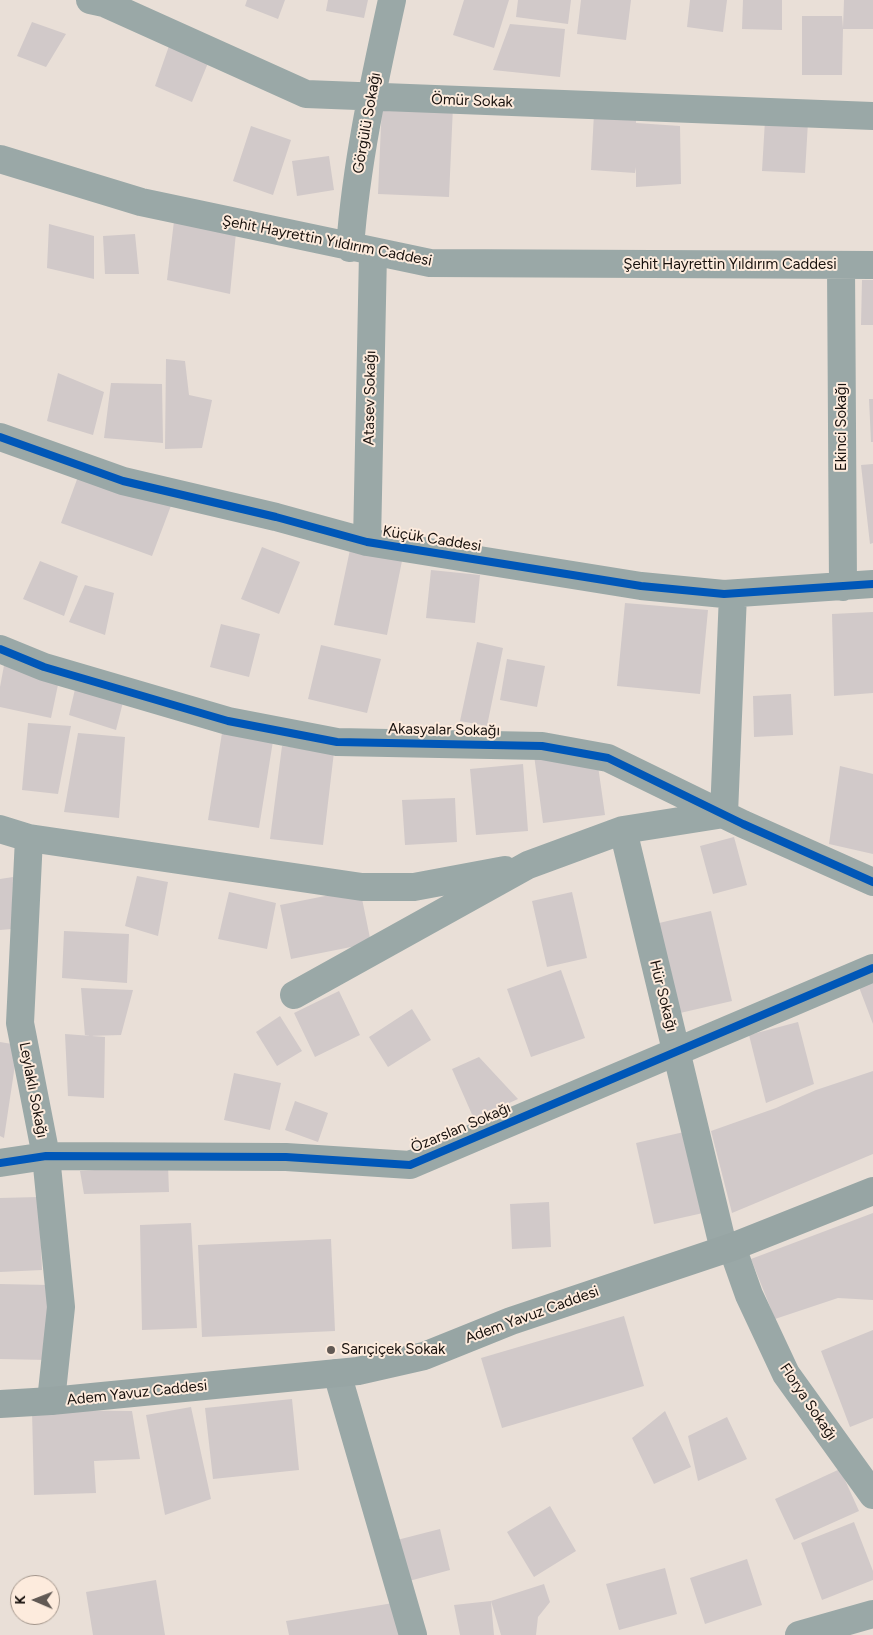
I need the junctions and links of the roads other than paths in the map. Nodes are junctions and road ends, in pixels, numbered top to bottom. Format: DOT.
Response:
graph roads {
  1 [pos="90,0"];
  2 [pos="392,0"];
  3 [pos="371,98"];
  4 [pos="873,116"];
  5 [pos="0,159"];
  6 [pos="361,250"];
  7 [pos="873,265"];
  8 [pos="841,266"];
  9 [pos="0,437"];
  10 [pos="368,542"];
  11 [pos="873,584"];
  12 [pos="843,587"];
  13 [pos="734,594"];
  14 [pos="0,649"];
  15 [pos="724,814"];
  16 [pos="0,828"];
  17 [pos="622,830"];
  18 [pos="29,838"];
  19 [pos="528,865"];
  20 [pos="873,882"];
  21 [pos="873,968"];
  22 [pos="294,995"];
  23 [pos="10,1023"];
  24 [pos="676,1052"];
  25 [pos="46,1156"];
  26 [pos="0,1163"];
  27 [pos="873,1191"];
  28 [pos="728,1248"];
  29 [pos="337,1373"];
  30 [pos="51,1401"];
  31 [pos="0,1404"];
  32 [pos="873,1495"];
  33 [pos="873,1614"];
  34 [pos="413,1635"];
  35 [pos="800,1635"];
  1 -- 3 [label="street, Ömür Sokak"];
  2 -- 3 [label="street, Görgülü Sokağı"];
  3 -- 4 [label="street, Ömür Sokak"];
  3 -- 6 [label="street, Görgülü Sokağı"];
  5 -- 6 [label="street, Şehit Hayrettin Yıldırım Caddesi"];
  6 -- 8 [label="street, Şehit Hayrettin Yıldırım Caddesi"];
  6 -- 10 [label="street, Atasev Sokağı"];
  7 -- 8 [label="street, Şehit Hayrettin Yıldırım Caddesi"];
  8 -- 12 [label="street, Ekinci Sokağı"];
  9 -- 10 [label="street, Küçük Caddesi"];
  10 -- 13 [label="street, Küçük Caddesi"];
  11 -- 12 [label="street, Küçük Caddesi"];
  12 -- 13 [label="street, Küçük Caddesi"];
  13 -- 15 [label="street"];
  14 -- 15 [label="street, Akasyalar Sokağı"];
  15 -- 17 [label="street"];
  15 -- 20 [label="street, Akasyalar Sokağı"];
  16 -- 18 [label="street"];
  17 -- 19 [label="street"];
  17 -- 24 [label="street, Hür Sokağı"];
  18 -- 19 [label="street"];
  18 -- 23 [label="street, Leylaklı Sokağı"];
  19 -- 22 [label="street"];
  21 -- 24 [label="street, Özarslan Sokağı"];
  23 -- 25 [label="street, Leylaklı Sokağı"];
  24 -- 25 [label="street, Özarslan Sokağı"];
  24 -- 28 [label="street, Hür Sokağı"];
  25 -- 26 [label="street, Özarslan Sokağı"];
  25 -- 30 [label="street, Leylaklı Sokağı"];
  27 -- 28 [label="main road, Adem Yavuz Caddesi"];
  28 -- 29 [label="main road, Adem Yavuz Caddesi"];
  28 -- 32 [label="street, Florya Sokağı"];
  29 -- 30 [label="main road, Adem Yavuz Caddesi"];
  29 -- 34 [label="street"];
  30 -- 31 [label="main road, Adem Yavuz Caddesi"];
  33 -- 35 [label="street"];
}
